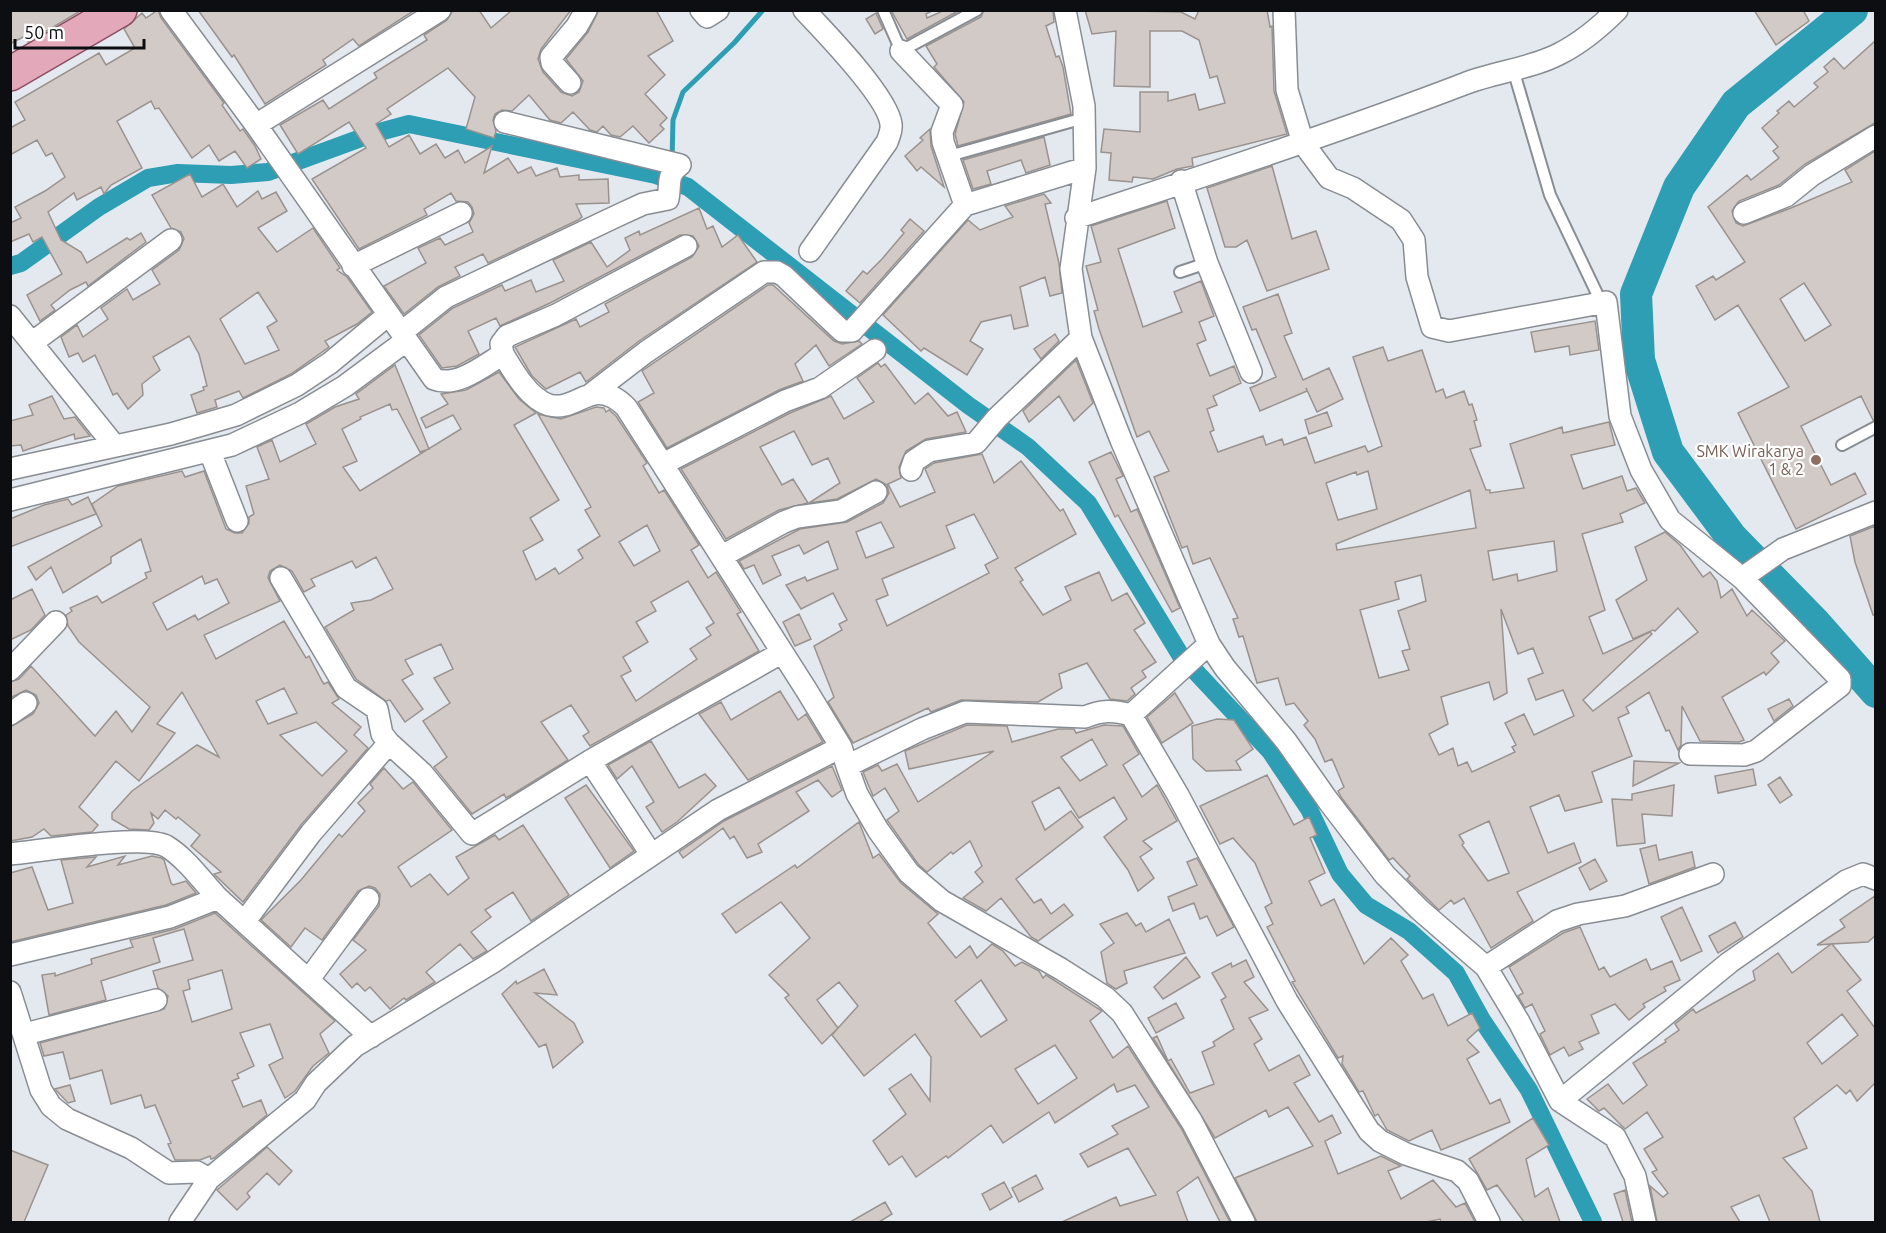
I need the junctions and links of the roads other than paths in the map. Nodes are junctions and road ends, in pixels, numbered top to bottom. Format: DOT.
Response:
graph roads {
  1 [pos="171,10"];
  2 [pos="440,10"];
  3 [pos="586,10"];
  4 [pos="701,10"];
  5 [pos="718,10"];
  6 [pos="804,10"];
  7 [pos="884,10"];
  8 [pos="977,10"];
  9 [pos="1065,10"];
  10 [pos="1284,10"];
  11 [pos="1617,10"];
  12 [pos="118,11"];
  13 [pos="901,51"];
  14 [pos="1513,69"];
  15 [pos="10,74"];
  16 [pos="570,83"];
  17 [pos="1084,118"];
  18 [pos="505,122"];
  19 [pos="256,125"];
  20 [pos="1875,136"];
  21 [pos="1303,143"];
  22 [pos="949,156"];
  23 [pos="1085,168"];
  24 [pos="1181,181"];
  25 [pos="965,205"];
  26 [pos="461,213"];
  27 [pos="1744,213"];
  28 [pos="1076,218"];
  29 [pos="171,240"];
  30 [pos="686,246"];
  31 [pos="810,251"];
  32 [pos="1207,263"];
  33 [pos="353,266"];
  34 [pos="1180,272"];
  35 [pos="1601,302"];
  36 [pos="10,316"];
  37 [pos="397,327"];
  38 [pos="1081,338"];
  39 [pos="33,342"];
  40 [pos="875,350"];
  41 [pos="503,354"];
  42 [pos="1251,372"];
  43 [pos="590,395"];
  44 [pos="1875,427"];
  45 [pos="114,445"];
  46 [pos="1842,445"];
  47 [pos="210,452"];
  48 [pos="663,464"];
  49 [pos="10,469"];
  50 [pos="911,470"];
  51 [pos="876,492"];
  52 [pos="10,500"];
  53 [pos="1875,512"];
  54 [pos="237,521"];
  55 [pos="722,556"];
  56 [pos="281,578"];
  57 [pos="1744,578"];
  58 [pos="56,622"];
  59 [pos="1209,644"];
  60 [pos="781,653"];
  61 [pos="10,670"];
  62 [pos="1131,715"];
  63 [pos="389,743"];
  64 [pos="1690,754"];
  65 [pos="844,757"];
  66 [pos="590,760"];
  67 [pos="10,854"];
  68 [pos="651,854"];
  69 [pos="1713,874"];
  70 [pos="1875,879"];
  71 [pos="218,898"];
  72 [pos="368,899"];
  73 [pos="245,921"];
  74 [pos="10,955"];
  75 [pos="1486,967"];
  76 [pos="309,979"];
  77 [pos="10,992"];
  78 [pos="156,1000"];
  79 [pos="25,1034"];
  80 [pos="371,1037"];
  81 [pos="1560,1101"];
  82 [pos="209,1179"];
  83 [pos="180,1222"];
  84 [pos="1244,1222"];
  85 [pos="1489,1222"];
  86 [pos="1645,1222"];
  1 -- 19 [label="street"];
  2 -- 19 [label="street"];
  3 -- 16 [label="street"];
  4 -- 5 [label="street"];
  6 -- 31 [label="street"];
  7 -- 13 [label="lane"];
  8 -- 13 [label="lane"];
  9 -- 17 [label="street"];
  10 -- 21 [label="street"];
  11 -- 14 [label="street"];
  12 -- 15 [label="main road"];
  13 -- 22 [label="street"];
  14 -- 21 [label="street"];
  14 -- 35 [label="lane"];
  17 -- 22 [label="lane"];
  17 -- 23 [label="street"];
  18 -- 37 [label="street"];
  19 -- 33 [label="street"];
  20 -- 27 [label="street"];
  21 -- 24 [label="street"];
  21 -- 35 [label="street"];
  22 -- 25 [label="street"];
  23 -- 25 [label="street"];
  23 -- 28 [label="street"];
  24 -- 28 [label="street"];
  24 -- 32 [label="street"];
  25 -- 43 [label="street"];
  26 -- 33 [label="street"];
  28 -- 38 [label="street"];
  29 -- 39 [label="street"];
  30 -- 41 [label="street"];
  32 -- 34 [label="lane"];
  32 -- 42 [label="street"];
  33 -- 37 [label="street"];
  35 -- 57 [label="street"];
  36 -- 39 [label="street"];
  37 -- 41 [label="street"];
  37 -- 45 [label="street"];
  37 -- 47 [label="street"];
  38 -- 50 [label="street"];
  38 -- 59 [label="street"];
  39 -- 45 [label="street"];
  40 -- 48 [label="street"];
  41 -- 43 [label="street"];
  43 -- 48 [label="street"];
  44 -- 46 [label="lane"];
  45 -- 49 [label="street"];
  47 -- 52 [label="street"];
  47 -- 54 [label="street"];
  48 -- 55 [label="street"];
  51 -- 55 [label="street"];
  53 -- 57 [label="street"];
  55 -- 60 [label="street"];
  56 -- 63 [label="street"];
  57 -- 64 [label="street"];
  58 -- 61 [label="street"];
  59 -- 62 [label="street"];
  59 -- 75 [label="street"];
  60 -- 65 [label="street"];
  60 -- 66 [label="street"];
  62 -- 65 [label="street"];
  62 -- 85 [label="street"];
  63 -- 66 [label="street"];
  63 -- 73 [label="street"];
  65 -- 68 [label="street"];
  65 -- 84 [label="street"];
  66 -- 68 [label="street"];
  67 -- 71 [label="street"];
  68 -- 80 [label="street"];
  69 -- 75 [label="street"];
  70 -- 81 [label="street"];
  71 -- 73 [label="street"];
  71 -- 74 [label="street"];
  72 -- 76 [label="street"];
  73 -- 76 [label="street"];
  75 -- 81 [label="street"];
  76 -- 80 [label="street"];
  77 -- 79 [label="street"];
  78 -- 79 [label="street"];
  79 -- 82 [label="street"];
  80 -- 82 [label="street"];
  81 -- 86 [label="street"];
  82 -- 83 [label="street"];
}
